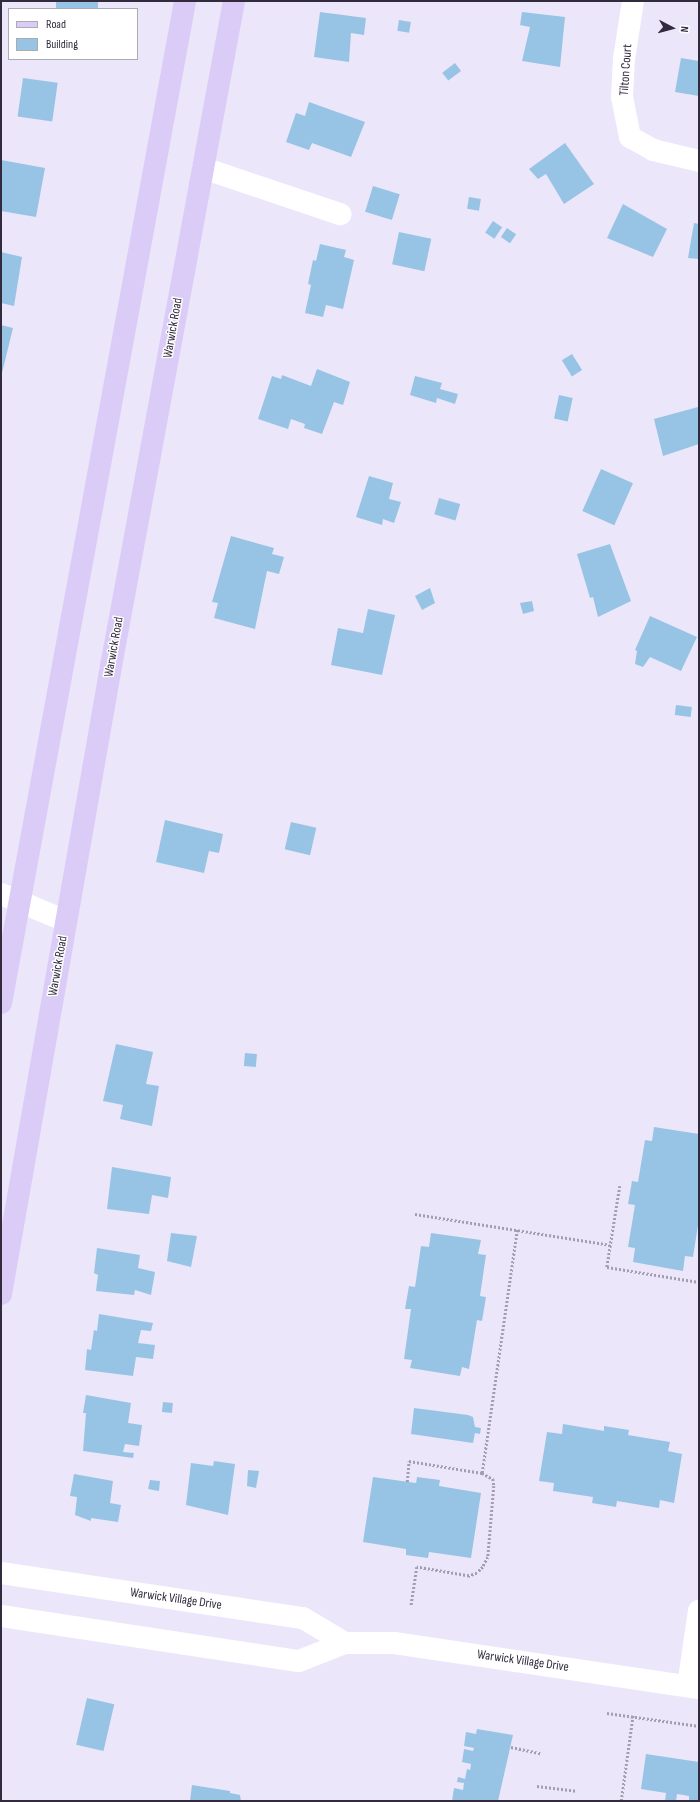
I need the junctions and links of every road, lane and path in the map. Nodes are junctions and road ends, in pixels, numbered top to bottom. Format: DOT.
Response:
graph roads {
  1 [pos="185,1"];
  2 [pos="234,1"];
  3 [pos="633,1"];
  4 [pos="699,161"];
  5 [pos="203,168"];
  6 [pos="340,214"];
  7 [pos="10,898"];
  8 [pos="66,921"];
  9 [pos="1,1003"];
  10 [pos="620,1186"];
  11 [pos="415,1214"];
  12 [pos="517,1230"];
  13 [pos="610,1245"];
  14 [pos="699,1282"];
  15 [pos="1,1294"];
  16 [pos="482,1472"];
  17 [pos="407,1482"];
  18 [pos="1,1573"];
  19 [pos="411,1607"];
  20 [pos="699,1611"];
  21 [pos="1,1616"];
  22 [pos="345,1643"];
  23 [pos="694,1687"];
  24 [pos="607,1713"];
  25 [pos="633,1715"];
  26 [pos="699,1726"];
  27 [pos="511,1747"];
  28 [pos="540,1753"];
  29 [pos="537,1786"];
  30 [pos="576,1792"];
  31 [pos="620,1801"];
  1 -- 7 [label="main road"];
  2 -- 5 [label="main road, Warwick Road"];
  3 -- 4 [label="street, Tilton Court"];
  5 -- 6 [label="street"];
  5 -- 8 [label="main road, Warwick Road"];
  7 -- 8 [label="street"];
  7 -- 9 [label="main road"];
  8 -- 15 [label="main road, Warwick Road"];
  10 -- 13 [label="path"];
  11 -- 12 [label="path"];
  12 -- 13 [label="path"];
  12 -- 16 [label="path"];
  13 -- 14 [label="path"];
  16 -- 17 [label="path"];
  16 -- 19 [label="path"];
  18 -- 22 [label="street, Warwick Village Drive"];
  20 -- 23 [label="street"];
  21 -- 22 [label="street, Warwick Village Drive"];
  22 -- 23 [label="street, Warwick Village Drive"];
  24 -- 25 [label="path"];
  25 -- 26 [label="path"];
  25 -- 31 [label="path"];
  27 -- 28 [label="path"];
  29 -- 30 [label="path"];
}
